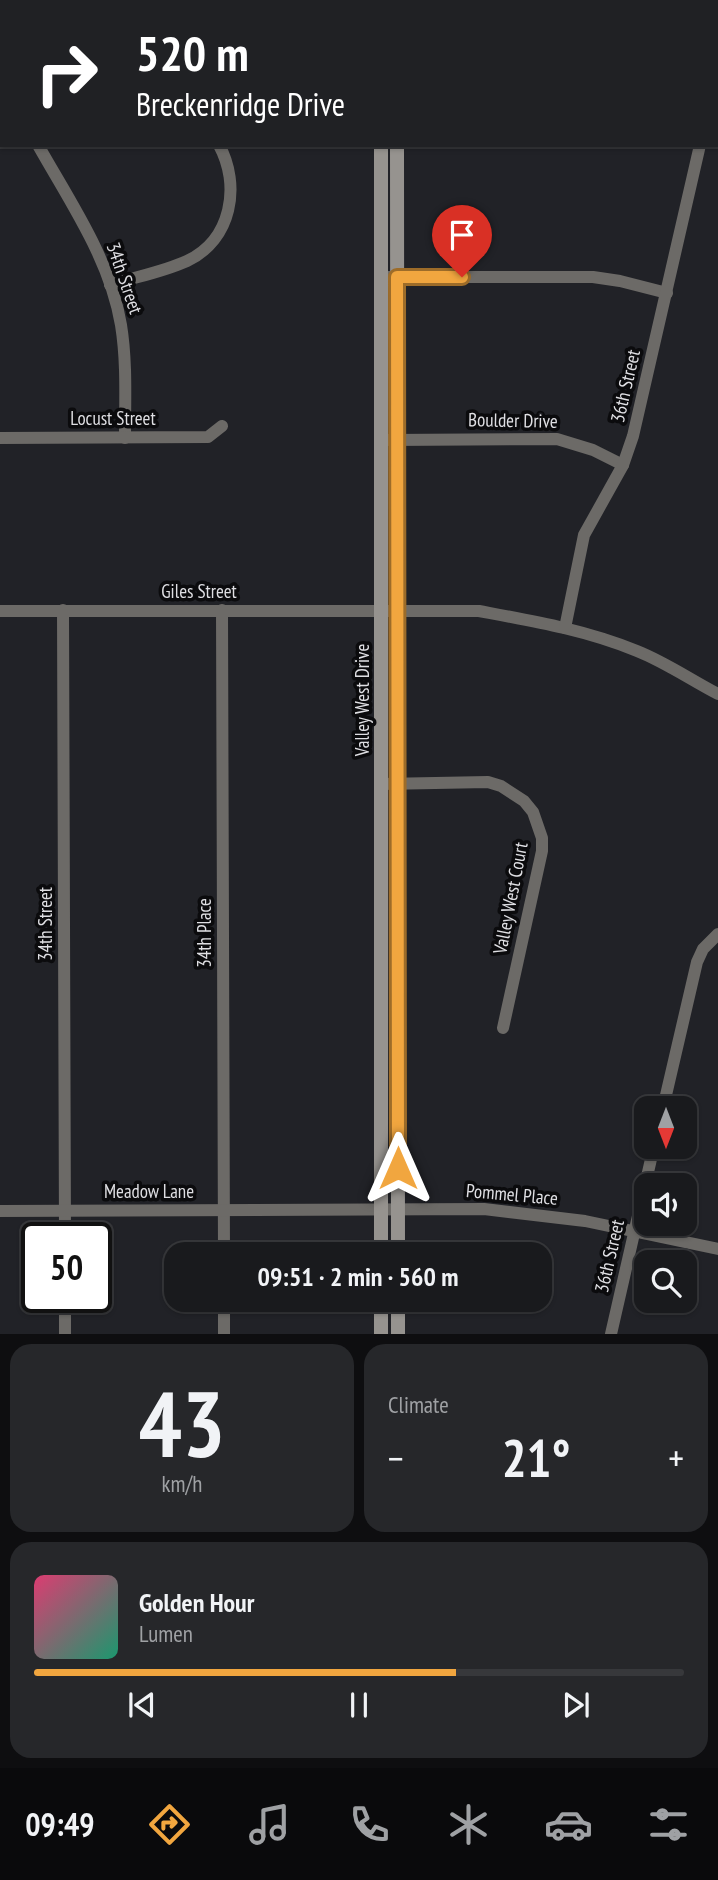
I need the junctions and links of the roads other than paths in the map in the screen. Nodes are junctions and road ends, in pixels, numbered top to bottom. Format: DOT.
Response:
graph roads {
  1 [pos="39,147"];
  2 [pos="220,147"];
  3 [pos="381,147"];
  4 [pos="397,147"];
  5 [pos="700,147"];
  6 [pos="381,277"];
  7 [pos="397,277"];
  8 [pos="110,285"];
  9 [pos="667,293"];
  10 [pos="222,426"];
  11 [pos="0,438"];
  12 [pos="125,438"];
  13 [pos="381,440"];
  14 [pos="397,440"];
  15 [pos="623,465"];
  16 [pos="63,610"];
  17 [pos="222,610"];
  18 [pos="381,610"];
  19 [pos="397,610"];
  20 [pos="0,611"];
  21 [pos="565,628"];
  22 [pos="718,694"];
  23 [pos="382,783"];
  24 [pos="398,783"];
  25 [pos="718,934"];
  26 [pos="503,1028"];
  27 [pos="666,1096"];
  28 [pos="398,1209"];
  29 [pos="0,1210"];
  30 [pos="65,1210"];
  31 [pos="224,1210"];
  32 [pos="299,1210"];
  33 [pos="382,1210"];
  34 [pos="65,1222"];
  35 [pos="634,1231"];
  36 [pos="657,1236"];
  37 [pos="224,1242"];
  38 [pos="382,1242"];
  39 [pos="398,1242"];
  40 [pos="718,1249"];
  41 [pos="224,1312"];
  42 [pos="382,1312"];
  43 [pos="398,1312"];
  44 [pos="65,1313"];
  45 [pos="65,1334"];
  46 [pos="224,1334"];
  47 [pos="382,1334"];
  48 [pos="398,1334"];
  49 [pos="611,1334"];
  1 -- 8 [label="street, 34th Street"];
  2 -- 8 [label="street"];
  3 -- 6 [label="main road, Valley West Drive"];
  4 -- 7 [label="main road, Valley West Drive"];
  5 -- 9 [label="street, 36th Street"];
  6 -- 7 [label="street"];
  6 -- 13 [label="main road, Valley West Drive"];
  7 -- 9 [label="street"];
  7 -- 14 [label="main road, Valley West Drive"];
  8 -- 12 [label="street, 34th Street"];
  9 -- 15 [label="street, 36th Street"];
  10 -- 12 [label="street, Locust Street"];
  11 -- 12 [label="street, Locust Street"];
  13 -- 14 [label="street, Boulder Drive"];
  13 -- 18 [label="main road, Valley West Drive"];
  14 -- 15 [label="street, Boulder Drive"];
  14 -- 19 [label="main road, Valley West Drive"];
  15 -- 21 [label="street, 36th Street"];
  16 -- 17 [label="street, Giles Street"];
  16 -- 20 [label="street, Giles Street"];
  16 -- 30 [label="street, 34th Street"];
  17 -- 18 [label="street, Giles Street"];
  17 -- 31 [label="street, 34th Place"];
  18 -- 19 [label="street, Giles Street"];
  18 -- 23 [label="main road, Valley West Drive"];
  19 -- 21 [label="street, Giles Street"];
  19 -- 24 [label="main road, Valley West Drive"];
  21 -- 22 [label="street, Giles Street"];
  23 -- 24 [label="street, Valley West Court"];
  23 -- 33 [label="main road, Valley West Drive"];
  24 -- 26 [label="street, Valley West Court"];
  24 -- 28 [label="main road, Valley West Drive"];
  25 -- 27 [label="street"];
  28 -- 33 [label="street, Pommel Place"];
  28 -- 35 [label="street, Pommel Place"];
  28 -- 39 [label="main road, Valley West Drive"];
  29 -- 30 [label="street, Meadow Lane"];
  30 -- 31 [label="street, Meadow Lane"];
  30 -- 34 [label="street, 34th Street"];
  31 -- 32 [label="street, Meadow Lane"];
  31 -- 37 [label="street, 34th Place"];
  32 -- 33 [label="street, Pommel Place"];
  33 -- 38 [label="main road, Valley West Drive"];
  35 -- 49 [label="street, 36th Street"];
  36 -- 40 [label="street, Pommel Place"];
  41 -- 46 [label="street"];
  42 -- 47 [label="main road"];
  43 -- 48 [label="main road"];
  44 -- 45 [label="street"];
}
